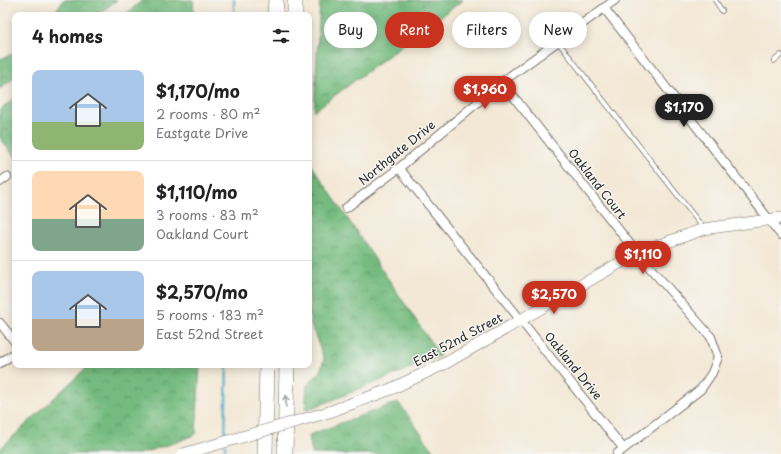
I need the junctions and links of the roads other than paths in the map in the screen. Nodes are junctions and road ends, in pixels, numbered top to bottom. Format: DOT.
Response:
graph roads {
  1 [pos="269,0"];
  2 [pos="276,0"];
  3 [pos="295,0"];
  4 [pos="615,0"];
  5 [pos="715,0"];
  6 [pos="604,8"];
  7 [pos="722,11"];
  8 [pos="269,12"];
  9 [pos="275,12"];
  10 [pos="295,12"];
  11 [pos="587,20"];
  12 [pos="548,48"];
  13 [pos="563,48"];
  14 [pos="781,55"];
  15 [pos="774,61"];
  16 [pos="502,82"];
  17 [pos="399,168"];
  18 [pos="7,177"];
  19 [pos="0,182"];
  20 [pos="346,208"];
  21 [pos="781,218"];
  22 [pos="768,219"];
  23 [pos="704,229"];
  24 [pos="781,235"];
  25 [pos="637,253"];
  26 [pos="521,321"];
  27 [pos="0,323"];
  28 [pos="12,338"];
  29 [pos="12,353"];
  30 [pos="0,363"];
  31 [pos="267,368"];
  32 [pos="287,368"];
  33 [pos="620,451"];
  34 [pos="183,454"];
  35 [pos="265,454"];
  36 [pos="285,454"];
  1 -- 8 [label="highway"];
  2 -- 9 [label="highway"];
  3 -- 10 [label="highway"];
  4 -- 6 [label="street, Northgate Drive"];
  5 -- 7 [label="lane"];
  6 -- 11 [label="street, Northgate Drive"];
  6 -- 22 [label="street"];
  12 -- 16 [label="street, Northgate Drive"];
  13 -- 23 [label="lane"];
  14 -- 15 [label="lane"];
  16 -- 17 [label="street, Northgate Drive"];
  16 -- 25 [label="street, Oakland Court"];
  17 -- 20 [label="street, Northgate Drive"];
  17 -- 26 [label="street, Oakland Drive"];
  18 -- 19 [label="street"];
  21 -- 22 [label="main road, East 52nd Street"];
  22 -- 23 [label="main road, East 52nd Street"];
  22 -- 24 [label="street"];
  23 -- 25 [label="main road, East 52nd Street"];
  25 -- 26 [label="main road, East 52nd Street"];
  25 -- 33 [label="street, Oakland Court"];
  26 -- 33 [label="street, Oakland Drive"];
  26 -- 34 [label="main road, East 52nd Street, bridge"];
  27 -- 28 [label="street"];
  29 -- 30 [label="street"];
  31 -- 35 [label="highway"];
  36 -- 32 [label="highway, one-way"];
}
